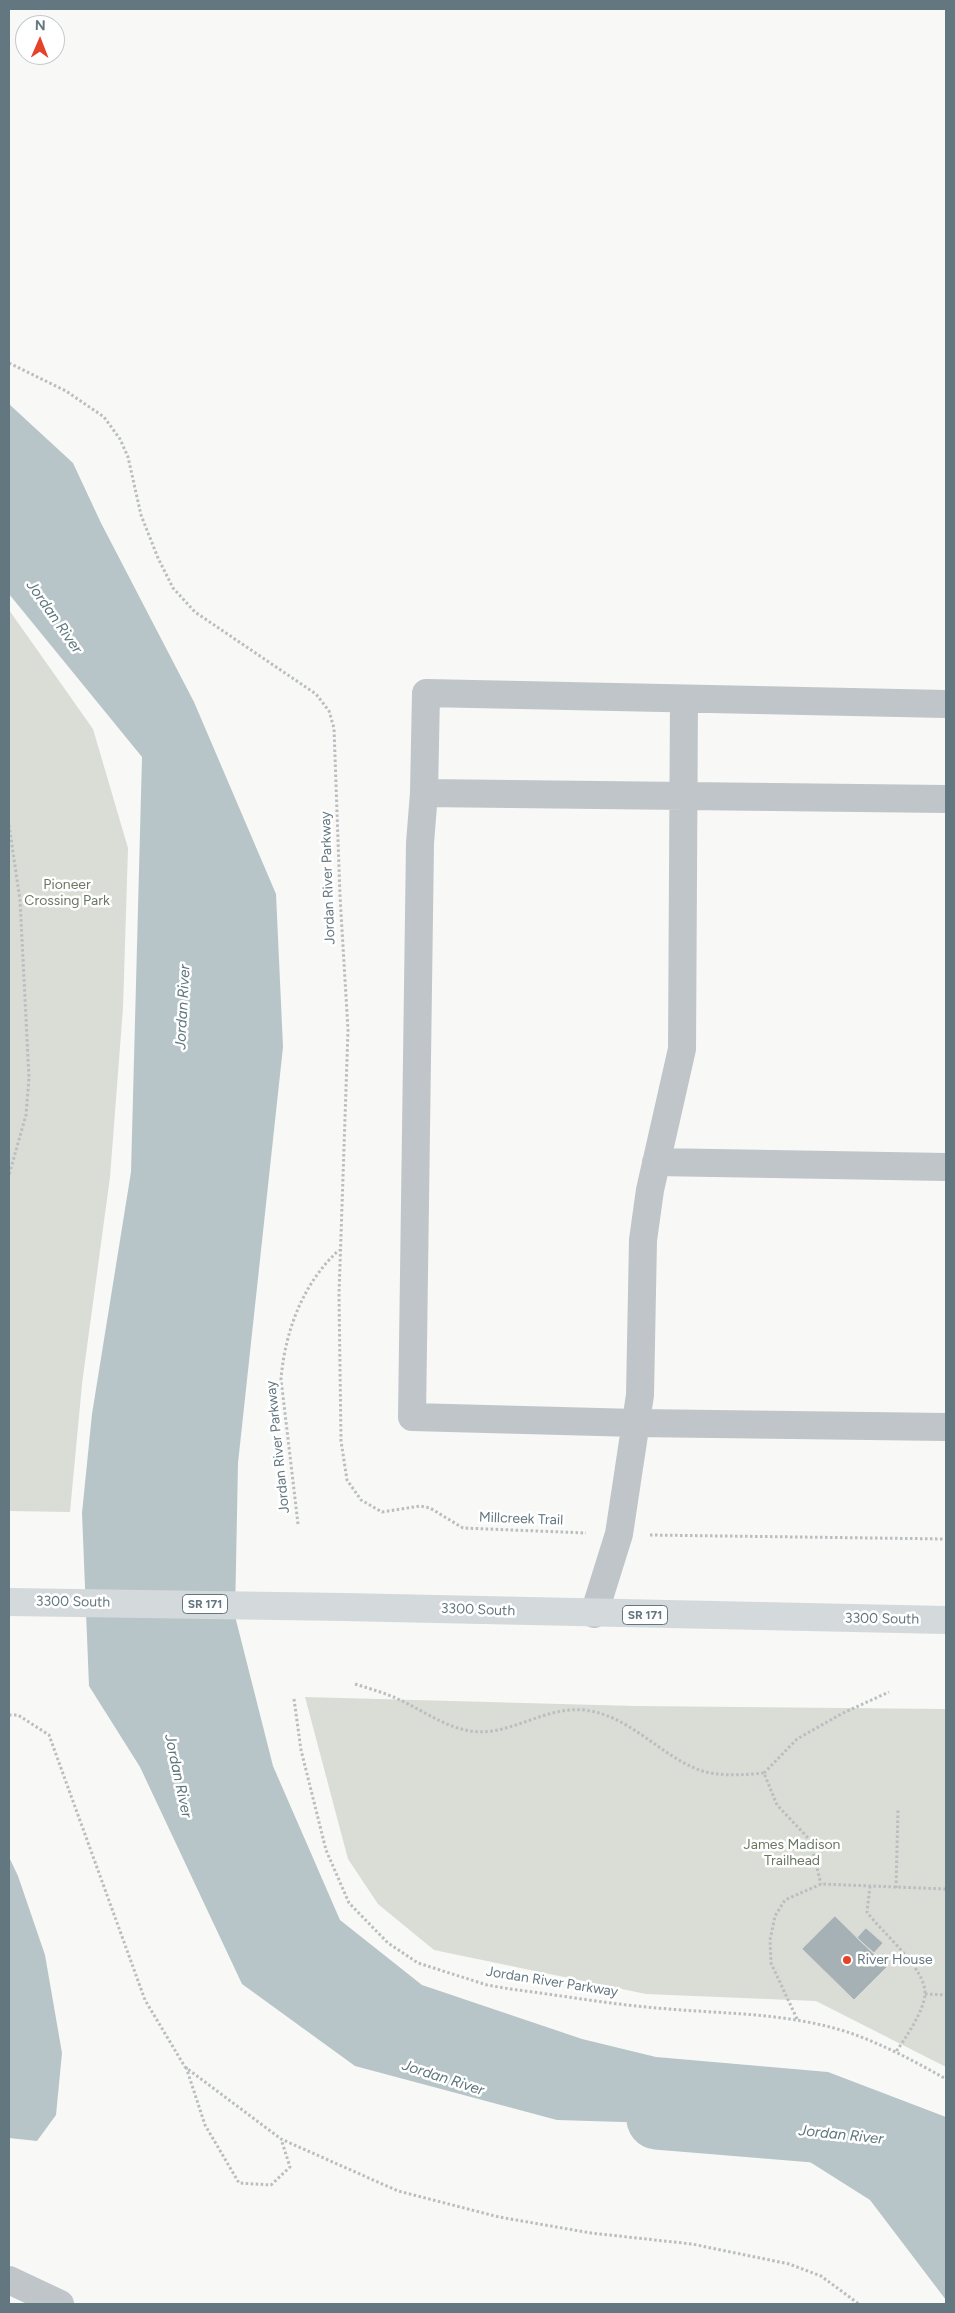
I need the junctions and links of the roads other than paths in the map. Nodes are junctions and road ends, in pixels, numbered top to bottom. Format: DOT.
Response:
graph roads {
  1 [pos="684,699"];
  2 [pos="946,704"];
  3 [pos="424,793"];
  4 [pos="683,797"];
  5 [pos="946,799"];
  6 [pos="656,1162"];
  7 [pos="946,1167"];
  8 [pos="636,1423"];
  9 [pos="946,1427"];
  10 [pos="9,1602"];
  11 [pos="594,1614"];
  12 [pos="946,1620"];
  13 [pos="9,2280"];
  14 [pos="60,2304"];
  1 -- 2 [label="street"];
  1 -- 3 [label="street"];
  1 -- 4 [label="street"];
  3 -- 4 [label="street"];
  3 -- 8 [label="street"];
  4 -- 5 [label="street"];
  4 -- 6 [label="street"];
  6 -- 7 [label="street"];
  6 -- 8 [label="street"];
  8 -- 9 [label="street"];
  8 -- 11 [label="street"];
  10 -- 11 [label="main road, 3300 South / SR 171"];
  11 -- 12 [label="main road, 3300 South / SR 171"];
  13 -- 14 [label="street"];
}
